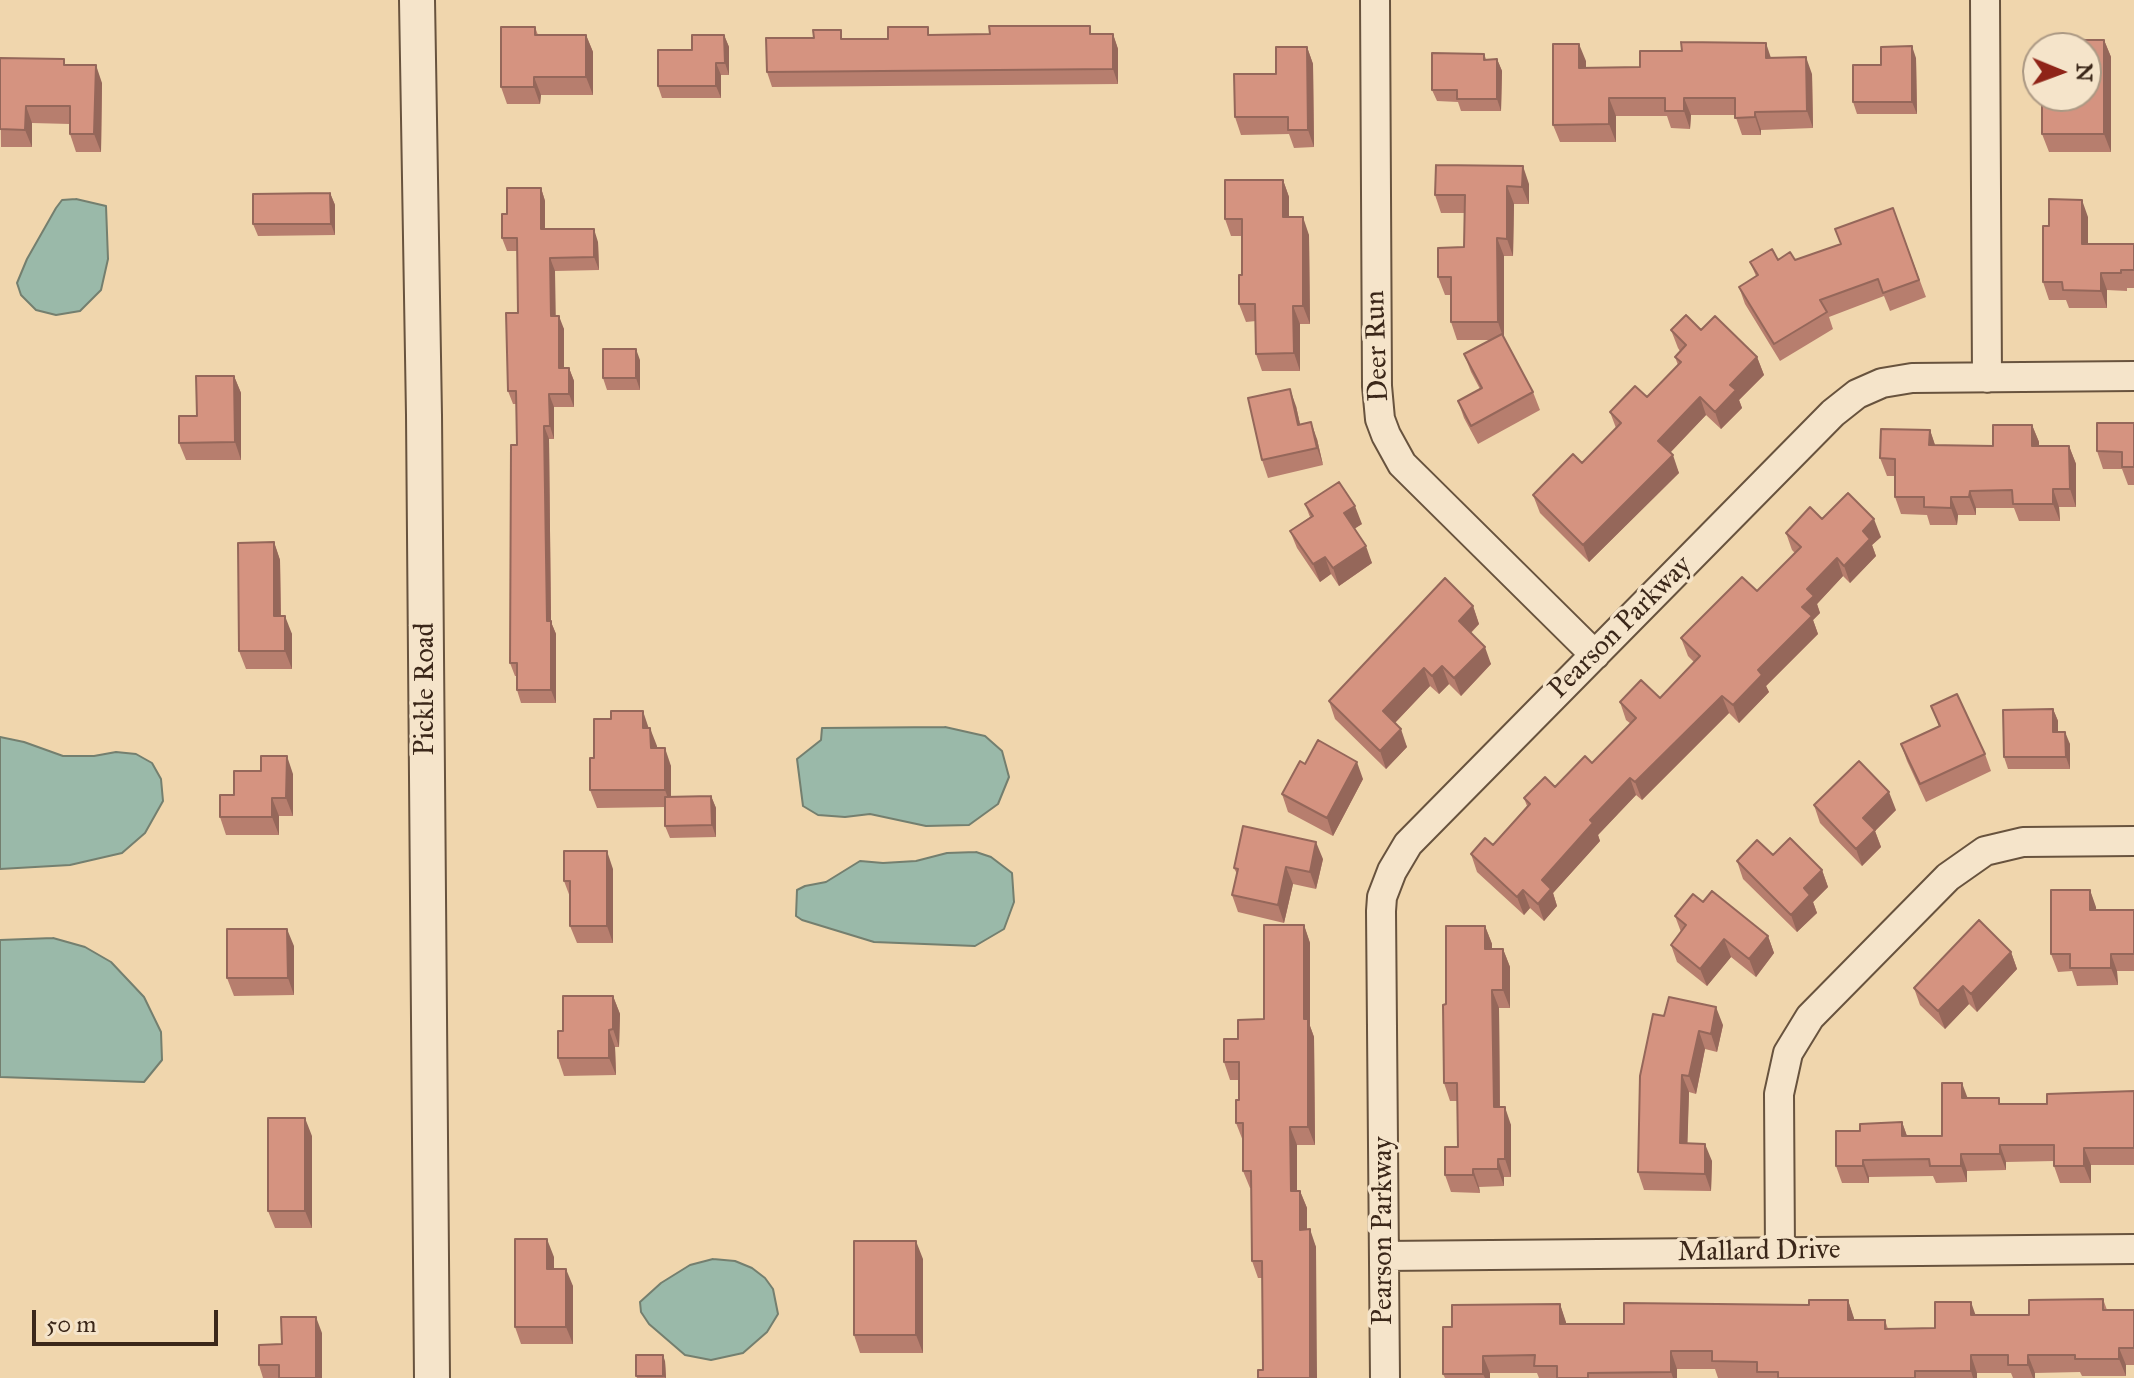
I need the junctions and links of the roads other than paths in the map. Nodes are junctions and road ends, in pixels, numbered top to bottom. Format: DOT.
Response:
graph roads {
  1 [pos="417,0"];
  2 [pos="1375,0"];
  3 [pos="1985,0"];
  4 [pos="2134,376"];
  5 [pos="1987,378"];
  6 [pos="1595,655"];
  7 [pos="2134,841"];
  8 [pos="2134,1249"];
  9 [pos="1780,1252"];
  10 [pos="1384,1256"];
  11 [pos="432,1378"];
  12 [pos="1385,1378"];
  1 -- 11 [label="street, Pickle Road"];
  2 -- 6 [label="street, Deer Run"];
  3 -- 5 [label="street"];
  4 -- 5 [label="street, Pearson Parkway"];
  5 -- 6 [label="street, Pearson Parkway"];
  6 -- 10 [label="street, Pearson Parkway"];
  7 -- 9 [label="street"];
  8 -- 9 [label="street, Mallard Drive"];
  9 -- 10 [label="street, Mallard Drive"];
  10 -- 12 [label="street, Pearson Parkway"];
}
